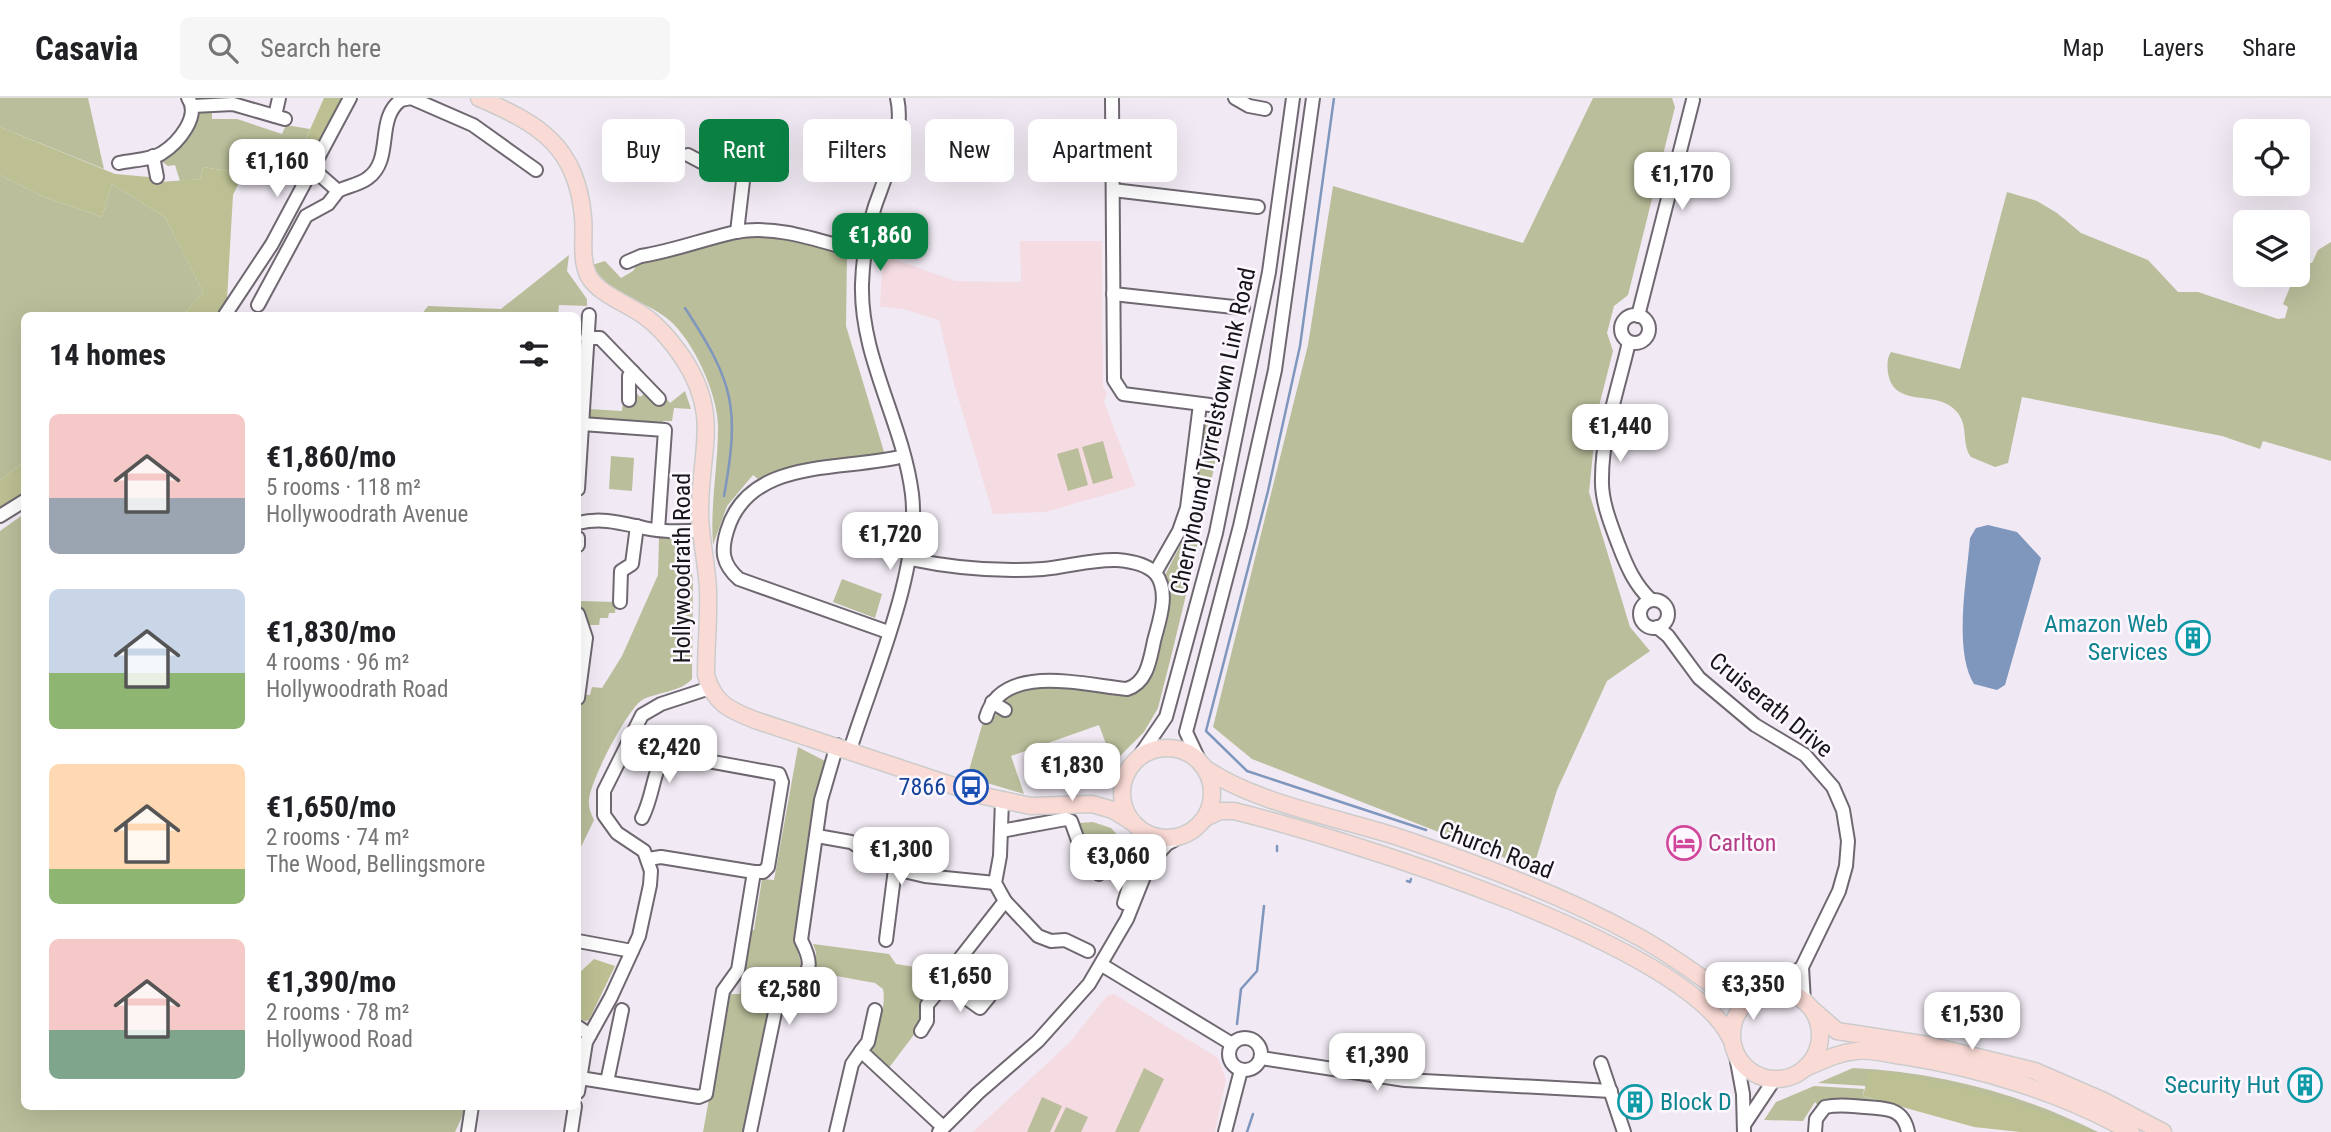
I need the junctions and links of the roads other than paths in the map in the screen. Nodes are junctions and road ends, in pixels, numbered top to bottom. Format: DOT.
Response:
graph roads {
  1 [pos="279,98"];
  2 [pos="349,98"];
  3 [pos="479,98"];
  4 [pos="897,98"];
  5 [pos="1112,98"];
  6 [pos="1293,98"];
  7 [pos="1313,98"];
  8 [pos="1240,99"];
  9 [pos="1697,99"];
  10 [pos="190,102"];
  11 [pos="1265,109"];
  12 [pos="688,155"];
  13 [pos="153,156"];
  14 [pos="119,163"];
  15 [pos="313,169"];
  16 [pos="536,170"];
  17 [pos="157,177"];
  18 [pos="1113,190"];
  19 [pos="338,191"];
  20 [pos="1258,207"];
  21 [pos="737,232"];
  22 [pos="865,253"];
  23 [pos="628,262"];
  24 [pos="1114,295"];
  25 [pos="259,297"];
  26 [pos="1243,308"];
  27 [pos="227,312"];
  28 [pos="589,315"];
  29 [pos="1638,316"];
  30 [pos="587,338"];
  31 [pos="1629,342"];
  32 [pos="633,372"];
  33 [pos="659,399"];
  34 [pos="629,401"];
  35 [pos="583,425"];
  36 [pos="581,451"];
  37 [pos="904,456"];
  38 [pos="21,502"];
  39 [pos="0,516"];
  40 [pos="581,522"];
  41 [pos="637,526"];
  42 [pos="658,530"];
  43 [pos="701,530"];
  44 [pos="910,559"];
  45 [pos="1155,573"];
  46 [pos="1644,594"];
  47 [pos="620,602"];
  48 [pos="581,623"];
  49 [pos="1661,625"];
  50 [pos="888,632"];
  51 [pos="581,676"];
  52 [pos="710,688"];
  53 [pos="992,702"];
  54 [pos="1005,710"];
  55 [pos="986,717"];
  56 [pos="843,748"];
  57 [pos="664,753"];
  58 [pos="703,760"];
  59 [pos="1136,761"];
  60 [pos="1203,765"];
  61 [pos="1125,779"];
  62 [pos="1002,800"];
  63 [pos="1092,804"];
  64 [pos="642,818"];
  65 [pos="1205,818"];
  66 [pos="1135,825"];
  67 [pos="1001,831"];
  68 [pos="817,836"];
  69 [pos="1181,836"];
  70 [pos="1096,842"];
  71 [pos="1080,846"];
  72 [pos="648,859"];
  73 [pos="895,869"];
  74 [pos="754,872"];
  75 [pos="1099,874"];
  76 [pos="995,883"];
  77 [pos="1005,901"];
  78 [pos="886,940"];
  79 [pos="1115,940"];
  80 [pos="581,942"];
  81 [pos="632,951"];
  82 [pos="1088,951"];
  83 [pos="1102,965"];
  84 [pos="1802,967"];
  85 [pos="945,983"];
  86 [pos="1766,992"];
  87 [pos="989,998"];
  88 [pos="1808,1006"];
  89 [pos="622,1010"];
  90 [pos="875,1010"];
  91 [pos="581,1029"];
  92 [pos="921,1031"];
  93 [pos="590,1035"];
  94 [pos="1731,1039"];
  95 [pos="1232,1044"];
  96 [pos="861,1051"];
  97 [pos="1736,1056"];
  98 [pos="1261,1058"];
  99 [pos="1601,1063"];
  100 [pos="1805,1068"];
  101 [pos="1241,1070"];
  102 [pos="581,1073"];
  103 [pos="1774,1080"];
  104 [pos="607,1082"];
  105 [pos="581,1085"];
  106 [pos="1611,1091"];
  107 [pos="471,1110"];
  108 [pos="574,1110"];
  109 [pos="941,1129"];
  110 [pos="1744,1129"];
  111 [pos="468,1132"];
  112 [pos="571,1132"];
  113 [pos="750,1132"];
  114 [pos="836,1132"];
  115 [pos="1225,1132"];
  116 [pos="1624,1132"];
  117 [pos="1815,1132"];
  118 [pos="1908,1132"];
  119 [pos="2131,1132"];
  120 [pos="2163,1132"];
  1 -- 10 [label="street"];
  2 -- 15 [label="street"];
  3 -- 43 [label="main road, Hollywoodrath Road"];
  4 -- 22 [label="street"];
  5 -- 18 [label="street"];
  6 -- 59 [label="street, Cherryhound Tyrrelstown Link Road"];
  7 -- 60 [label="street, Cherryhound Tyrrelstown Link Road"];
  8 -- 11 [label="street"];
  9 -- 29 [label="street"];
  10 -- 13 [label="street"];
  12 -- 21 [label="street"];
  13 -- 14 [label="street"];
  13 -- 17 [label="street"];
  15 -- 19 [label="street"];
  15 -- 27 [label="street"];
  16 -- 19 [label="street"];
  18 -- 20 [label="street"];
  18 -- 24 [label="street"];
  19 -- 25 [label="street"];
  21 -- 22 [label="street"];
  21 -- 23 [label="street"];
  22 -- 37 [label="street"];
  24 -- 26 [label="street"];
  24 -- 45 [label="street"];
  28 -- 30 [label="street"];
  29 -- 31 [label="street"];
  29 -- 31 [label="street"];
  30 -- 32 [label="street"];
  30 -- 35 [label="street"];
  31 -- 46 [label="street"];
  32 -- 33 [label="street"];
  32 -- 34 [label="street"];
  35 -- 36 [label="street"];
  35 -- 42 [label="street"];
  37 -- 44 [label="street"];
  37 -- 50 [label="street"];
  38 -- 39 [label="street"];
  40 -- 41 [label="street"];
  41 -- 42 [label="street"];
  41 -- 47 [label="street"];
  42 -- 43 [label="street"];
  43 -- 52 [label="main road, Hollywoodrath Road"];
  44 -- 45 [label="street"];
  44 -- 50 [label="street"];
  45 -- 53 [label="street"];
  46 -- 49 [label="street"];
  46 -- 49 [label="street"];
  48 -- 51 [label="street"];
  49 -- 84 [label="street, Cruiserath Drive"];
  50 -- 56 [label="street"];
  52 -- 56 [label="main road, Hollywoodrath Road"];
  52 -- 72 [label="street"];
  53 -- 54 [label="street"];
  53 -- 55 [label="street"];
  56 -- 62 [label="main road, Hollywoodrath Road"];
  56 -- 68 [label="street"];
  57 -- 58 [label="street"];
  57 -- 58 [label="street"];
  57 -- 64 [label="street"];
  58 -- 74 [label="street"];
  59 -- 60 [label="main road"];
  59 -- 61 [label="main road"];
  60 -- 65 [label="main road"];
  60 -- 86 [label="main road, Church Road"];
  61 -- 63 [label="main road"];
  61 -- 66 [label="main road"];
  62 -- 63 [label="main road, Hollywoodrath Road"];
  62 -- 67 [label="street"];
  63 -- 66 [label="main road, Hollywoodrath Road"];
  65 -- 69 [label="main road"];
  65 -- 94 [label="main road, Church Road"];
  66 -- 69 [label="main road"];
  66 -- 79 [label="street"];
  67 -- 71 [label="street"];
  67 -- 76 [label="street"];
  68 -- 73 [label="street"];
  68 -- 113 [label="street"];
  69 -- 79 [label="street"];
  70 -- 71 [label="street"];
  71 -- 75 [label="street"];
  72 -- 74 [label="street"];
  72 -- 81 [label="street"];
  73 -- 76 [label="street"];
  73 -- 78 [label="street"];
  74 -- 104 [label="street"];
  76 -- 77 [label="street"];
  77 -- 82 [label="street"];
  77 -- 85 [label="street"];
  79 -- 83 [label="street"];
  80 -- 81 [label="street"];
  81 -- 93 [label="street"];
  83 -- 95 [label="street"];
  83 -- 109 [label="street"];
  84 -- 86 [label="street"];
  84 -- 88 [label="street"];
  85 -- 87 [label="street"];
  85 -- 92 [label="street"];
  86 -- 88 [label="main road"];
  86 -- 94 [label="main road"];
  88 -- 100 [label="main road"];
  88 -- 120 [label="main road"];
  89 -- 104 [label="street"];
  90 -- 96 [label="street"];
  91 -- 93 [label="street"];
  93 -- 102 [label="street"];
  94 -- 97 [label="main road"];
  95 -- 98 [label="street"];
  95 -- 101 [label="street"];
  96 -- 109 [label="street"];
  96 -- 114 [label="street"];
  97 -- 103 [label="main road"];
  97 -- 110 [label="street"];
  98 -- 101 [label="street"];
  98 -- 106 [label="street"];
  99 -- 106 [label="street"];
  100 -- 103 [label="main road"];
  100 -- 119 [label="main road"];
  101 -- 115 [label="street"];
  103 -- 110 [label="street"];
  104 -- 105 [label="street"];
  106 -- 116 [label="street"];
  107 -- 111 [label="street"];
  108 -- 112 [label="street"];
  117 -- 118 [label="street"];
}
